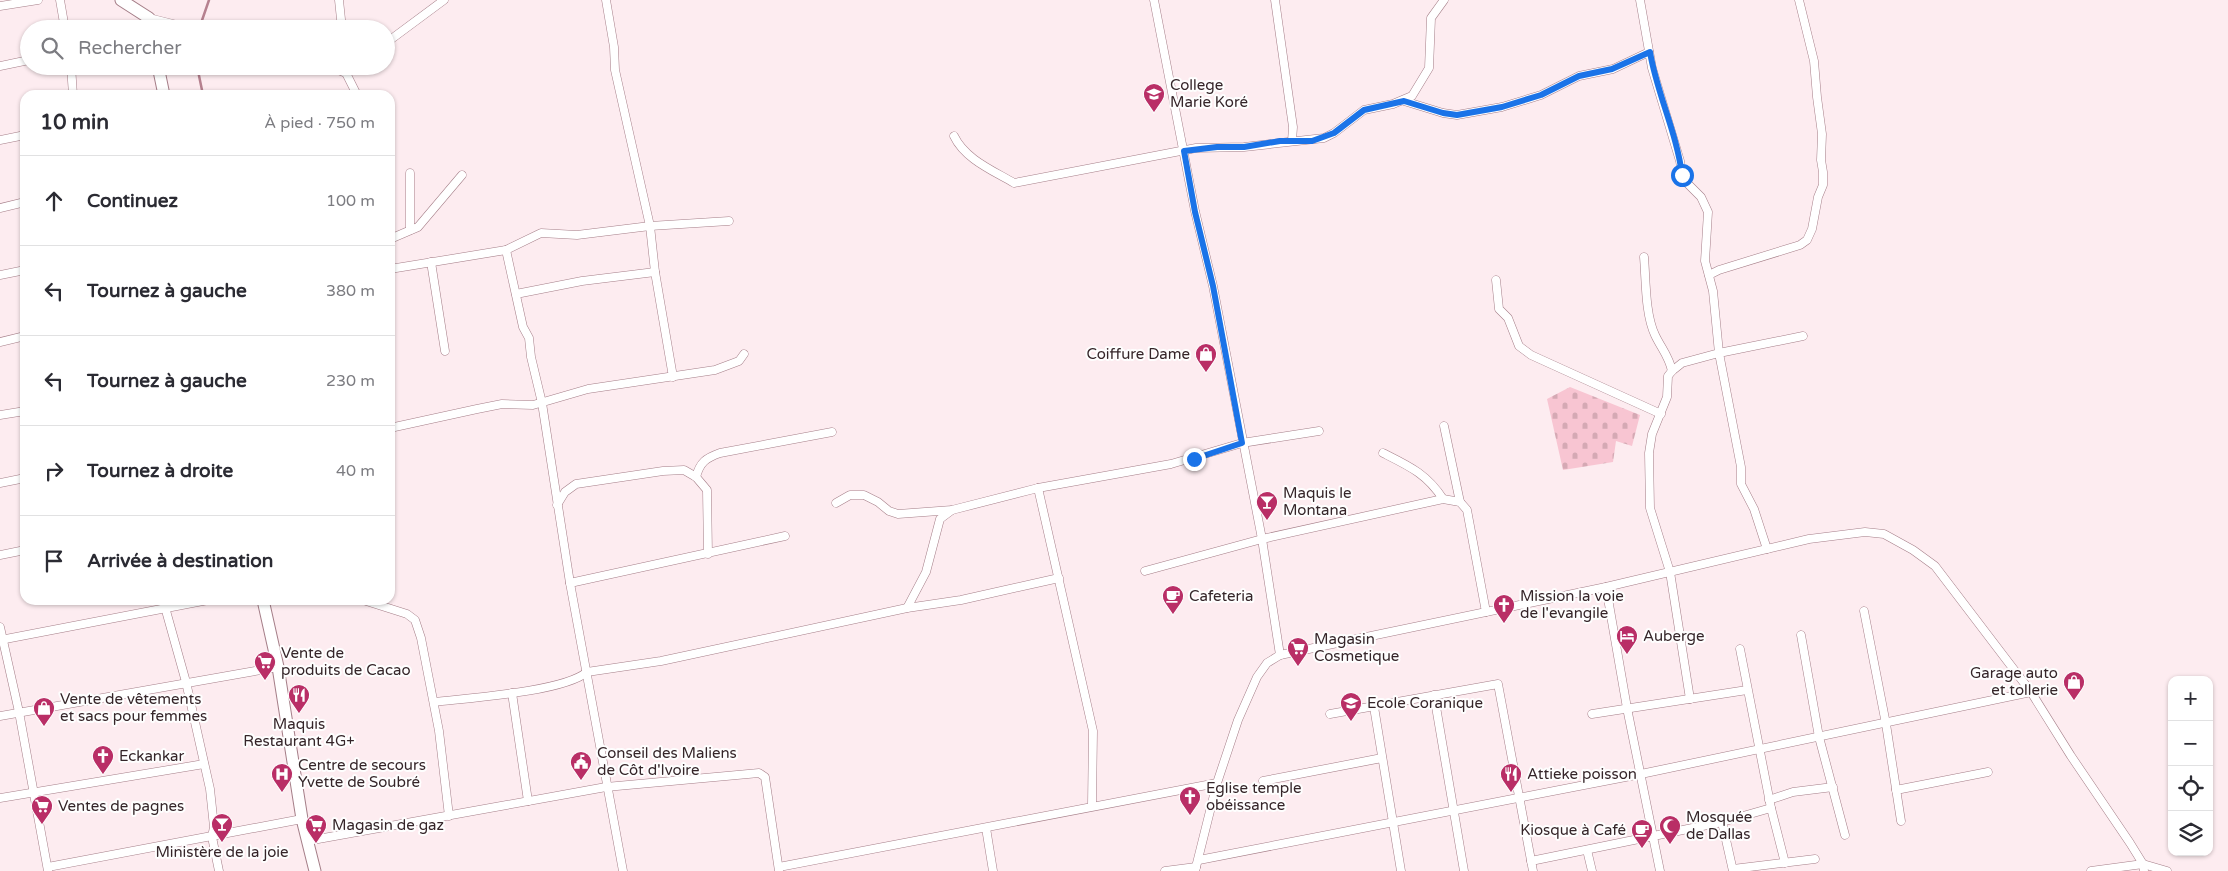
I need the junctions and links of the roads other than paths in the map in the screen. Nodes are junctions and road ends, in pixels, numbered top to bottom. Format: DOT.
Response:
graph roads {
  1 [pos="38,0"];
  2 [pos="60,0"];
  3 [pos="121,0"];
  4 [pos="340,0"];
  5 [pos="444,0"];
  6 [pos="606,0"];
  7 [pos="1154,0"];
  8 [pos="1275,0"];
  9 [pos="1444,0"];
  10 [pos="1640,0"];
  11 [pos="1799,0"];
  12 [pos="0,6"];
  13 [pos="63,20"];
  14 [pos="146,20"];
  15 [pos="341,20"];
  16 [pos="395,36"];
  17 [pos="1650,52"];
  18 [pos="20,62"];
  19 [pos="0,66"];
  20 [pos="72,75"];
  21 [pos="160,75"];
  22 [pos="347,75"];
  23 [pos="73,90"];
  24 [pos="163,90"];
  25 [pos="355,90"];
  26 [pos="1404,101"];
  27 [pos="20,136"];
  28 [pos="954,136"];
  29 [pos="0,140"];
  30 [pos="1292,141"];
  31 [pos="1184,151"];
  32 [pos="410,173"];
  33 [pos="462,175"];
  34 [pos="20,203"];
  35 [pos="0,208"];
  36 [pos="729,221"];
  37 [pos="650,226"];
  38 [pos="410,230"];
  39 [pos="395,237"];
  40 [pos="506,250"];
  41 [pos="1644,257"];
  42 [pos="431,262"];
  43 [pos="395,268"];
  44 [pos="20,271"];
  45 [pos="655,272"];
  46 [pos="0,275"];
  47 [pos="1709,276"];
  48 [pos="1496,280"];
  49 [pos="516,294"];
  50 [pos="1803,336"];
  51 [pos="20,337"];
  52 [pos="0,342"];
  53 [pos="445,351"];
  54 [pos="1719,353"];
  55 [pos="744,354"];
  56 [pos="1672,371"];
  57 [pos="673,377"];
  58 [pos="542,403"];
  59 [pos="20,412"];
  60 [pos="1661,414"];
  61 [pos="0,415"];
  62 [pos="1444,426"];
  63 [pos="395,427"];
  64 [pos="1319,431"];
  65 [pos="832,432"];
  66 [pos="1242,443"];
  67 [pos="1384,453"];
  68 [pos="696,476"];
  69 [pos="20,479"];
  70 [pos="0,483"];
  71 [pos="1038,488"];
  72 [pos="1443,499"];
  73 [pos="1460,502"];
  74 [pos="836,503"];
  75 [pos="557,506"];
  76 [pos="952,510"];
  77 [pos="785,536"];
  78 [pos="1262,539"];
  79 [pos="1767,549"];
  80 [pos="20,551"];
  81 [pos="708,554"];
  82 [pos="0,555"];
  83 [pos="1145,571"];
  84 [pos="1670,572"];
  85 [pos="1059,578"];
  86 [pos="570,583"];
  87 [pos="1606,587"];
  88 [pos="159,605"];
  89 [pos="164,605"];
  90 [pos="264,605"];
  91 [pos="379,605"];
  92 [pos="907,608"];
  93 [pos="1864,611"];
  94 [pos="1486,612"];
  95 [pos="0,627"];
  96 [pos="1801,635"];
  97 [pos="1,640"];
  98 [pos="1740,649"];
  99 [pos="1280,655"];
  100 [pos="278,667"];
  101 [pos="587,672"];
  102 [pos="186,682"];
  103 [pos="1747,690"];
  104 [pos="2031,692"];
  105 [pos="512,693"];
  106 [pos="1434,694"];
  107 [pos="1690,699"];
  108 [pos="434,702"];
  109 [pos="1374,707"];
  110 [pos="1627,708"];
  111 [pos="19,712"];
  112 [pos="1330,714"];
  113 [pos="1592,714"];
  114 [pos="0,716"];
  115 [pos="1886,724"];
  116 [pos="1820,737"];
  117 [pos="1760,750"];
  118 [pos="1382,758"];
  119 [pos="204,764"];
  120 [pos="1988,772"];
  121 [pos="1641,774"];
  122 [pos="1263,781"];
  123 [pos="1217,783"];
  124 [pos="606,787"];
  125 [pos="1832,787"];
  126 [pos="1896,790"];
  127 [pos="34,793"];
  128 [pos="1520,797"];
  129 [pos="0,798"];
  130 [pos="528,801"];
  131 [pos="1770,804"];
  132 [pos="1092,805"];
  133 [pos="1454,809"];
  134 [pos="449,816"];
  135 [pos="302,820"];
  136 [pos="1392,821"];
  137 [pos="1901,821"];
  138 [pos="1722,822"];
  139 [pos="986,828"];
  140 [pos="1845,835"];
  141 [pos="1653,836"];
  142 [pos="212,837"];
  143 [pos="307,841"];
  144 [pos="1587,850"];
  145 [pos="1814,859"];
  146 [pos="1531,861"];
  147 [pos="1785,862"];
  148 [pos="1197,866"];
  149 [pos="2144,868"];
  150 [pos="48,869"];
  151 [pos="779,869"];
  152 [pos="1733,870"];
  153 [pos="219,871"];
  154 [pos="314,871"];
  155 [pos="623,871"];
  156 [pos="993,871"];
  157 [pos="1165,871"];
  158 [pos="1401,871"];
  159 [pos="1464,871"];
  160 [pos="1533,871"];
  161 [pos="1592,871"];
  162 [pos="1660,871"];
  163 [pos="2091,871"];
  164 [pos="2167,871"];
  1 -- 12 [label="street"];
  2 -- 13 [label="street"];
  3 -- 14 [label="main road"];
  4 -- 15 [label="street"];
  5 -- 16 [label="street"];
  6 -- 37 [label="street"];
  7 -- 31 [label="street"];
  8 -- 30 [label="street"];
  9 -- 26 [label="street"];
  10 -- 17 [label="street"];
  11 -- 47 [label="street"];
  17 -- 26 [label="street"];
  17 -- 47 [label="street"];
  18 -- 19 [label="street"];
  20 -- 23 [label="street"];
  21 -- 24 [label="main road"];
  22 -- 25 [label="street"];
  26 -- 30 [label="street"];
  27 -- 29 [label="street"];
  28 -- 31 [label="street"];
  30 -- 31 [label="street"];
  31 -- 66 [label="street"];
  32 -- 38 [label="street"];
  33 -- 38 [label="street"];
  34 -- 35 [label="street"];
  36 -- 37 [label="street"];
  37 -- 40 [label="street"];
  37 -- 45 [label="street"];
  38 -- 39 [label="street"];
  40 -- 42 [label="street"];
  40 -- 49 [label="street"];
  41 -- 56 [label="street"];
  42 -- 43 [label="street"];
  42 -- 53 [label="street"];
  44 -- 46 [label="street"];
  45 -- 49 [label="street"];
  45 -- 57 [label="street"];
  47 -- 54 [label="street"];
  48 -- 60 [label="street"];
  49 -- 58 [label="street"];
  50 -- 54 [label="street"];
  51 -- 52 [label="street"];
  54 -- 56 [label="street"];
  54 -- 79 [label="street"];
  55 -- 57 [label="street"];
  56 -- 60 [label="street"];
  57 -- 58 [label="street"];
  58 -- 63 [label="street"];
  58 -- 75 [label="street"];
  59 -- 61 [label="street"];
  60 -- 84 [label="street"];
  62 -- 73 [label="street"];
  64 -- 66 [label="street"];
  65 -- 68 [label="street"];
  66 -- 71 [label="street"];
  66 -- 78 [label="street"];
  67 -- 72 [label="street"];
  68 -- 75 [label="street"];
  68 -- 81 [label="street"];
  69 -- 70 [label="street"];
  71 -- 76 [label="street"];
  71 -- 85 [label="street"];
  72 -- 73 [label="street"];
  72 -- 78 [label="street"];
  73 -- 94 [label="street"];
  74 -- 76 [label="street"];
  75 -- 86 [label="street"];
  76 -- 92 [label="street"];
  77 -- 81 [label="street"];
  78 -- 83 [label="street"];
  78 -- 99 [label="street"];
  79 -- 84 [label="street"];
  79 -- 104 [label="street"];
  80 -- 82 [label="street"];
  81 -- 86 [label="street"];
  84 -- 87 [label="street"];
  84 -- 107 [label="street"];
  85 -- 92 [label="street"];
  85 -- 132 [label="street"];
  86 -- 101 [label="street"];
  87 -- 94 [label="street"];
  87 -- 110 [label="street"];
  88 -- 97 [label="street"];
  89 -- 102 [label="street"];
  90 -- 100 [label="main road"];
  91 -- 108 [label="street"];
  92 -- 101 [label="street"];
  93 -- 115 [label="street"];
  94 -- 99 [label="street"];
  95 -- 97 [label="street"];
  96 -- 116 [label="street"];
  97 -- 111 [label="street"];
  98 -- 103 [label="street"];
  99 -- 123 [label="street"];
  100 -- 102 [label="street"];
  100 -- 135 [label="main road"];
  101 -- 105 [label="street"];
  101 -- 124 [label="street"];
  102 -- 111 [label="street"];
  102 -- 119 [label="street"];
  103 -- 107 [label="street"];
  103 -- 117 [label="street"];
  104 -- 115 [label="street"];
  104 -- 149 [label="street"];
  105 -- 108 [label="street"];
  105 -- 130 [label="street"];
  106 -- 109 [label="street"];
  106 -- 128 [label="street"];
  106 -- 133 [label="street"];
  107 -- 110 [label="street"];
  108 -- 134 [label="street"];
  109 -- 112 [label="street"];
  109 -- 118 [label="street"];
  110 -- 113 [label="street"];
  110 -- 121 [label="street"];
  111 -- 114 [label="street"];
  111 -- 127 [label="street"];
  115 -- 116 [label="street"];
  115 -- 126 [label="street"];
  116 -- 117 [label="street"];
  116 -- 125 [label="street"];
  117 -- 121 [label="street"];
  117 -- 131 [label="street"];
  118 -- 122 [label="street"];
  118 -- 136 [label="street"];
  119 -- 127 [label="street"];
  119 -- 142 [label="street"];
  120 -- 126 [label="street"];
  121 -- 128 [label="street"];
  121 -- 141 [label="street"];
  123 -- 132 [label="street"];
  123 -- 148 [label="street"];
  124 -- 130 [label="street"];
  124 -- 151 [label="street"];
  124 -- 155 [label="street"];
  125 -- 131 [label="street"];
  125 -- 140 [label="street"];
  126 -- 137 [label="street"];
  127 -- 129 [label="street"];
  127 -- 150 [label="street"];
  128 -- 133 [label="street"];
  128 -- 146 [label="street"];
  130 -- 134 [label="street"];
  131 -- 138 [label="street"];
  131 -- 147 [label="street"];
  132 -- 139 [label="street"];
  133 -- 136 [label="street"];
  133 -- 159 [label="street"];
  134 -- 143 [label="street"];
  135 -- 142 [label="street"];
  135 -- 143 [label="main road"];
  136 -- 148 [label="street"];
  136 -- 158 [label="street"];
  138 -- 141 [label="street"];
  138 -- 152 [label="street"];
  139 -- 151 [label="street"];
  139 -- 156 [label="street"];
  141 -- 144 [label="street"];
  141 -- 162 [label="street"];
  142 -- 150 [label="street"];
  142 -- 153 [label="street"];
  143 -- 154 [label="main road"];
  144 -- 146 [label="street"];
  144 -- 161 [label="street"];
  145 -- 147 [label="street"];
  146 -- 160 [label="street"];
  147 -- 152 [label="street"];
  148 -- 157 [label="street"];
  149 -- 163 [label="street"];
  149 -- 164 [label="street"];
}
